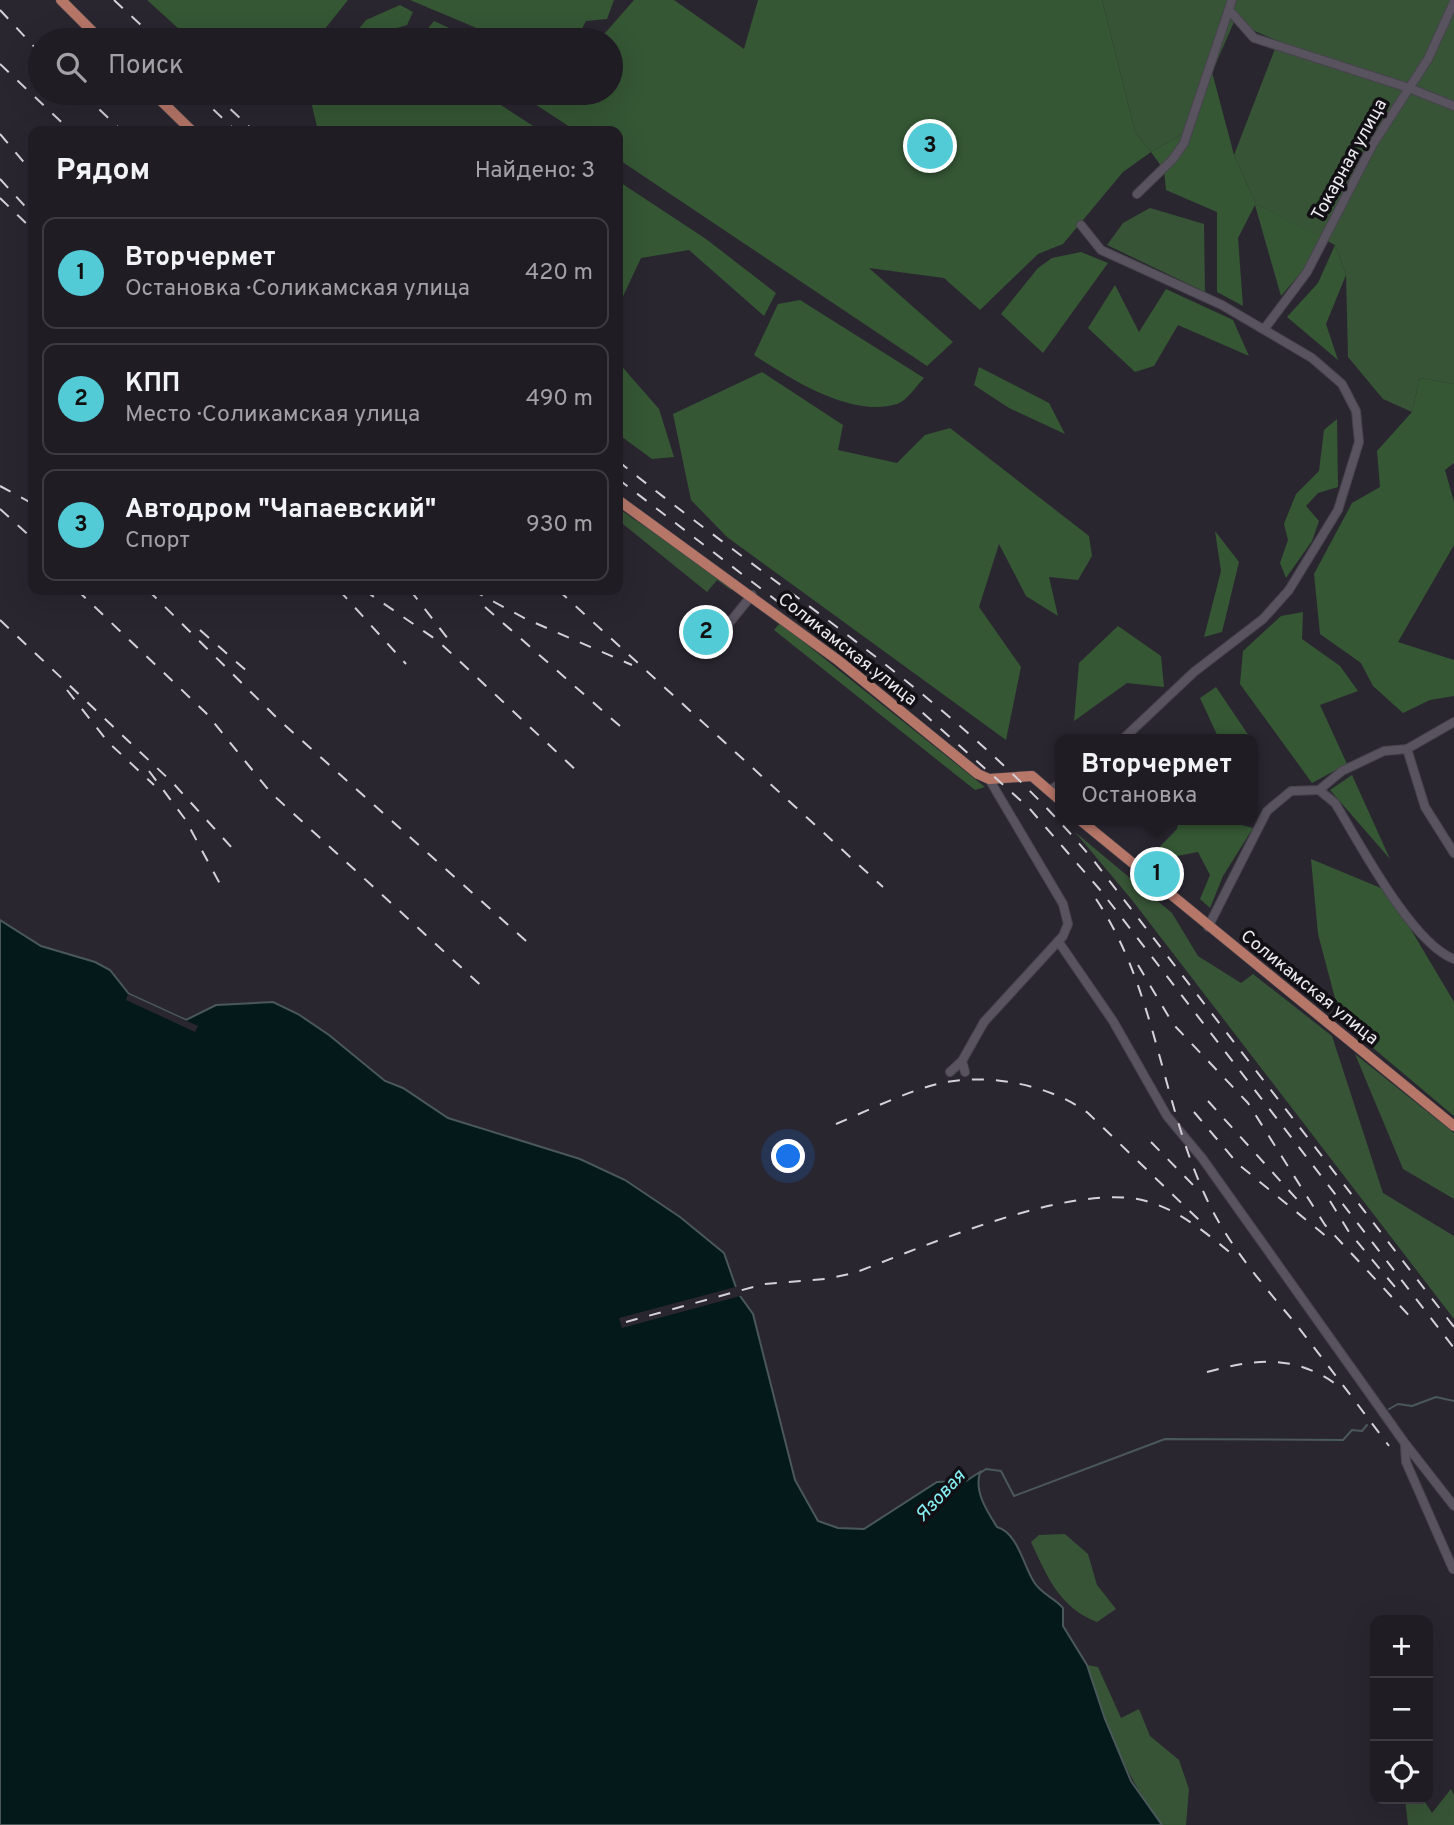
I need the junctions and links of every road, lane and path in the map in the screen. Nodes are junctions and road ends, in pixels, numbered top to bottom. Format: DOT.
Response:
graph roads {
  1 [pos="61,0"];
  2 [pos="1232,0"];
  3 [pos="1454,2"];
  4 [pos="1230,11"];
  5 [pos="88,28"];
  6 [pos="1409,88"];
  7 [pos="165,105"];
  8 [pos="1454,106"];
  9 [pos="187,126"];
  10 [pos="1137,194"];
  11 [pos="1081,225"];
  12 [pos="1265,328"];
  13 [pos="623,504"];
  14 [pos="752,595"];
  15 [pos="717,638"];
  16 [pos="1454,722"];
  17 [pos="1127,734"];
  18 [pos="1407,749"];
  19 [pos="989,779"];
  20 [pos="1055,786"];
  21 [pos="1049,790"];
  22 [pos="1319,790"];
  23 [pos="1055,796"];
  24 [pos="1086,825"];
  25 [pos="1454,853"];
  26 [pos="1208,927"];
  27 [pos="1058,941"];
  28 [pos="1454,959"];
  29 [pos="962,1061"];
  30 [pos="950,1072"];
  31 [pos="965,1072"];
  32 [pos="1454,1126"];
  33 [pos="1404,1442"];
  34 [pos="1454,1506"];
  35 [pos="1453,1569"];
  1 -- 5 [label="main road"];
  2 -- 4 [label="street"];
  3 -- 6 [label="street, Токарная улица"];
  4 -- 6 [label="street"];
  4 -- 10 [label="street"];
  6 -- 8 [label="street"];
  6 -- 12 [label="street, Токарная улица"];
  7 -- 9 [label="main road"];
  11 -- 12 [label="street"];
  12 -- 17 [label="street"];
  13 -- 14 [label="main road, Соликамская улица"];
  14 -- 15 [label="street"];
  14 -- 19 [label="main road, Соликамская улица"];
  16 -- 18 [label="street"];
  18 -- 22 [label="street"];
  18 -- 25 [label="street"];
  19 -- 21 [label="main road"];
  19 -- 27 [label="street"];
  20 -- 21 [label="street"];
  21 -- 23 [label="main road"];
  22 -- 26 [label="street"];
  22 -- 28 [label="street"];
  24 -- 26 [label="main road, Соликамская улица"];
  26 -- 32 [label="main road, Соликамская улица"];
  27 -- 29 [label="street"];
  27 -- 33 [label="street"];
  29 -- 30 [label="street"];
  29 -- 31 [label="street"];
  33 -- 34 [label="street"];
  33 -- 35 [label="street"];
}
